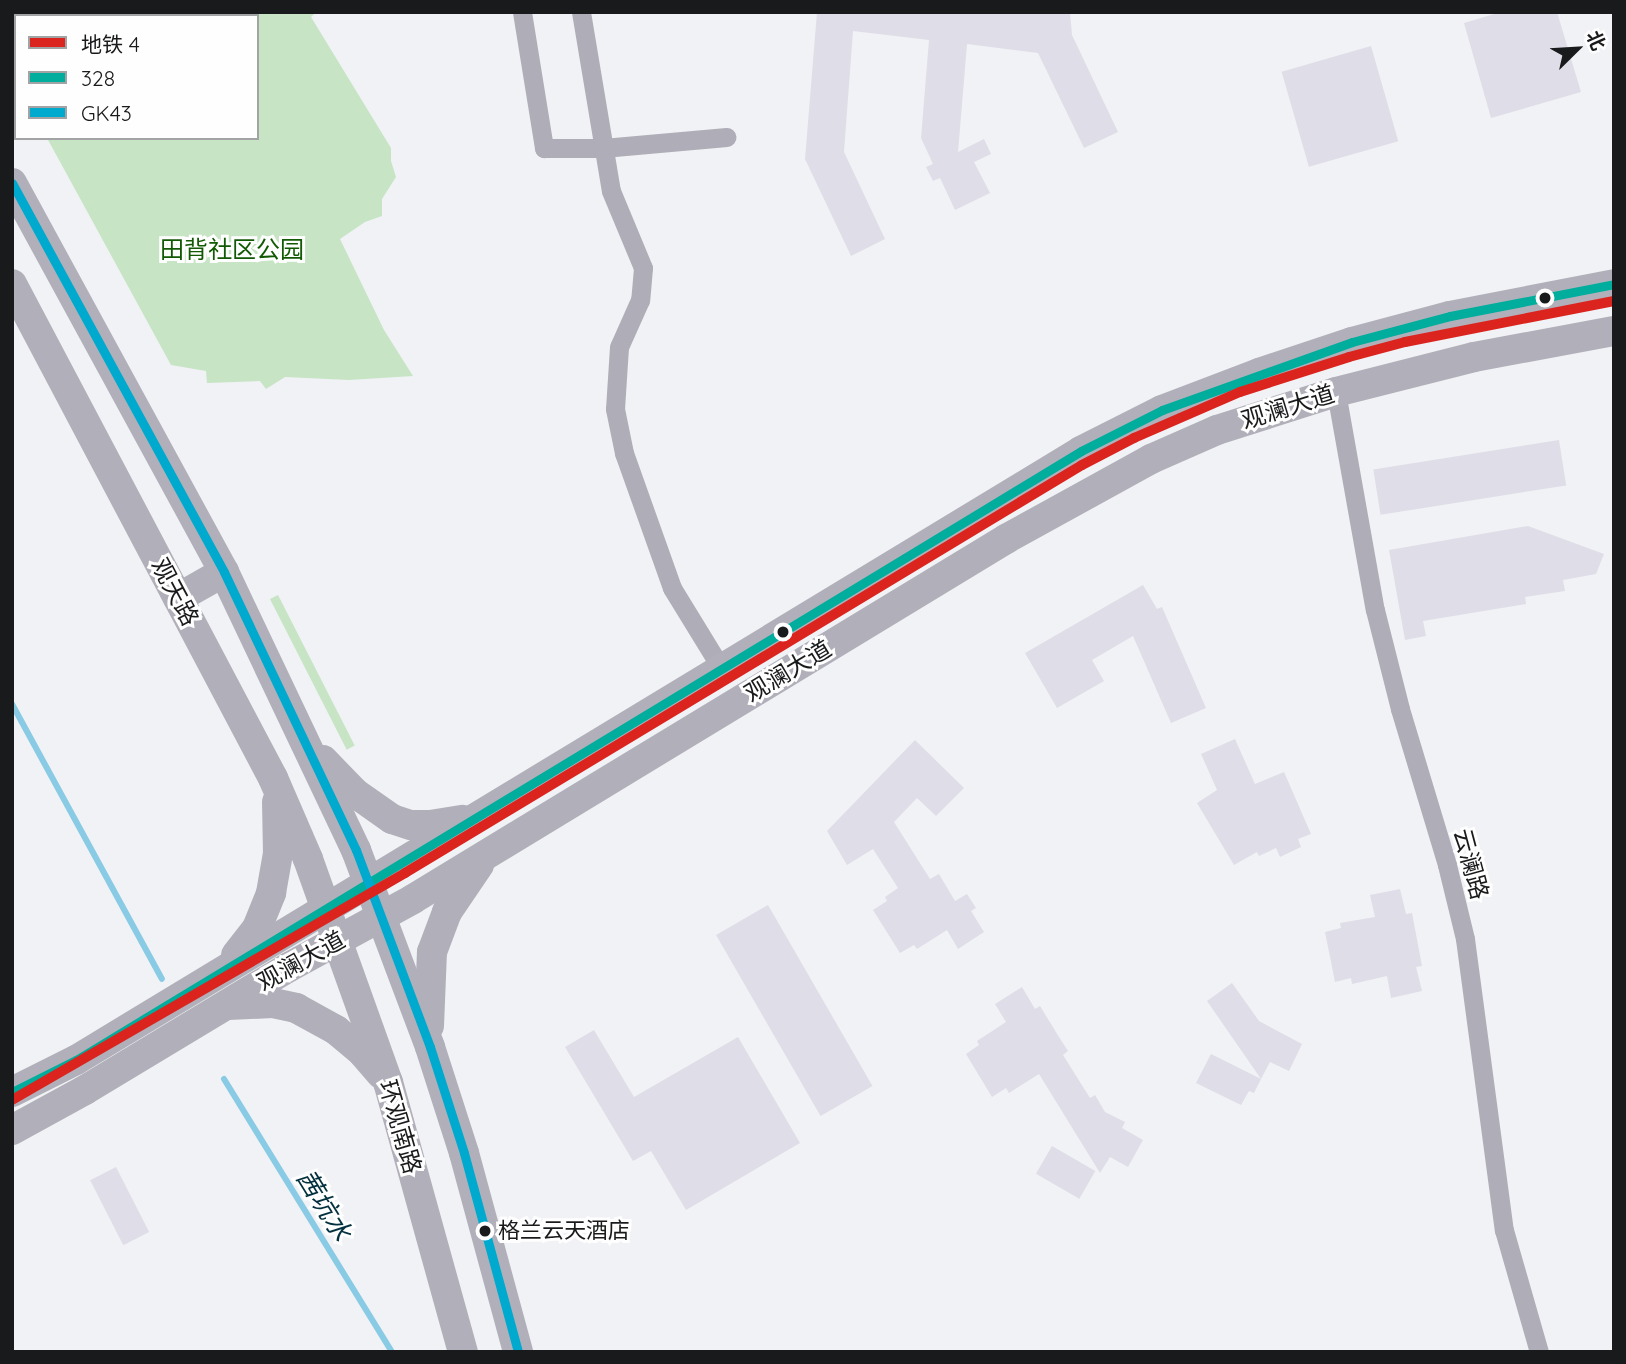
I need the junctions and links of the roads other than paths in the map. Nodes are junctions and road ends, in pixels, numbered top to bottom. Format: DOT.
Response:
graph roads {
  1 [pos="522,12"];
  2 [pos="581,12"];
  3 [pos="727,137"];
  4 [pos="603,148"];
  5 [pos="12,183"];
  6 [pos="12,284"];
  7 [pos="1614,284"];
  8 [pos="1614,331"];
  9 [pos="1336,392"];
  10 [pos="224,572"];
  11 [pos="178,598"];
  12 [pos="721,668"];
  13 [pos="297,723"];
  14 [pos="273,778"];
  15 [pos="480,815"];
  16 [pos="491,852"];
  17 [pos="369,881"];
  18 [pos="326,906"];
  19 [pos="382,916"];
  20 [pos="339,941"];
  21 [pos="222,971"];
  22 [pos="221,1006"];
  23 [pos="430,1047"];
  24 [pos="388,1082"];
  25 [pos="12,1092"];
  26 [pos="12,1130"];
  27 [pos="463,1352"];
  28 [pos="518,1352"];
  29 [pos="1539,1352"];
  1 -- 4 [label="street"];
  2 -- 4 [label="street"];
  3 -- 4 [label="street"];
  4 -- 12 [label="street"];
  5 -- 10 [label="main road"];
  6 -- 11 [label="main road, 观天路"];
  7 -- 12 [label="main road, 观澜大道"];
  8 -- 9 [label="main road, 观澜大道"];
  9 -- 16 [label="main road, 观澜大道"];
  9 -- 29 [label="street, 云澜路"];
  10 -- 11 [label="main road"];
  10 -- 13 [label="main road"];
  11 -- 14 [label="main road, 观天路"];
  12 -- 15 [label="main road, 观澜大道"];
  13 -- 15 [label="main road"];
  13 -- 17 [label="main road"];
  14 -- 18 [label="main road, 观天路"];
  14 -- 21 [label="main road"];
  15 -- 17 [label="main road, 观澜大道"];
  16 -- 19 [label="main road, 观澜大道"];
  16 -- 23 [label="main road"];
  17 -- 18 [label="main road, 观澜大道"];
  17 -- 19 [label="main road"];
  18 -- 20 [label="main road, 环观南路"];
  18 -- 21 [label="main road, 观澜大道"];
  19 -- 20 [label="main road, 观澜大道"];
  19 -- 23 [label="main road"];
  20 -- 22 [label="main road, 观澜大道"];
  20 -- 24 [label="main road, 环观南路"];
  21 -- 25 [label="main road, 观澜大道"];
  22 -- 24 [label="main road"];
  22 -- 26 [label="main road, 观澜大道"];
  23 -- 28 [label="main road"];
  24 -- 27 [label="main road, 环观南路"];
}
